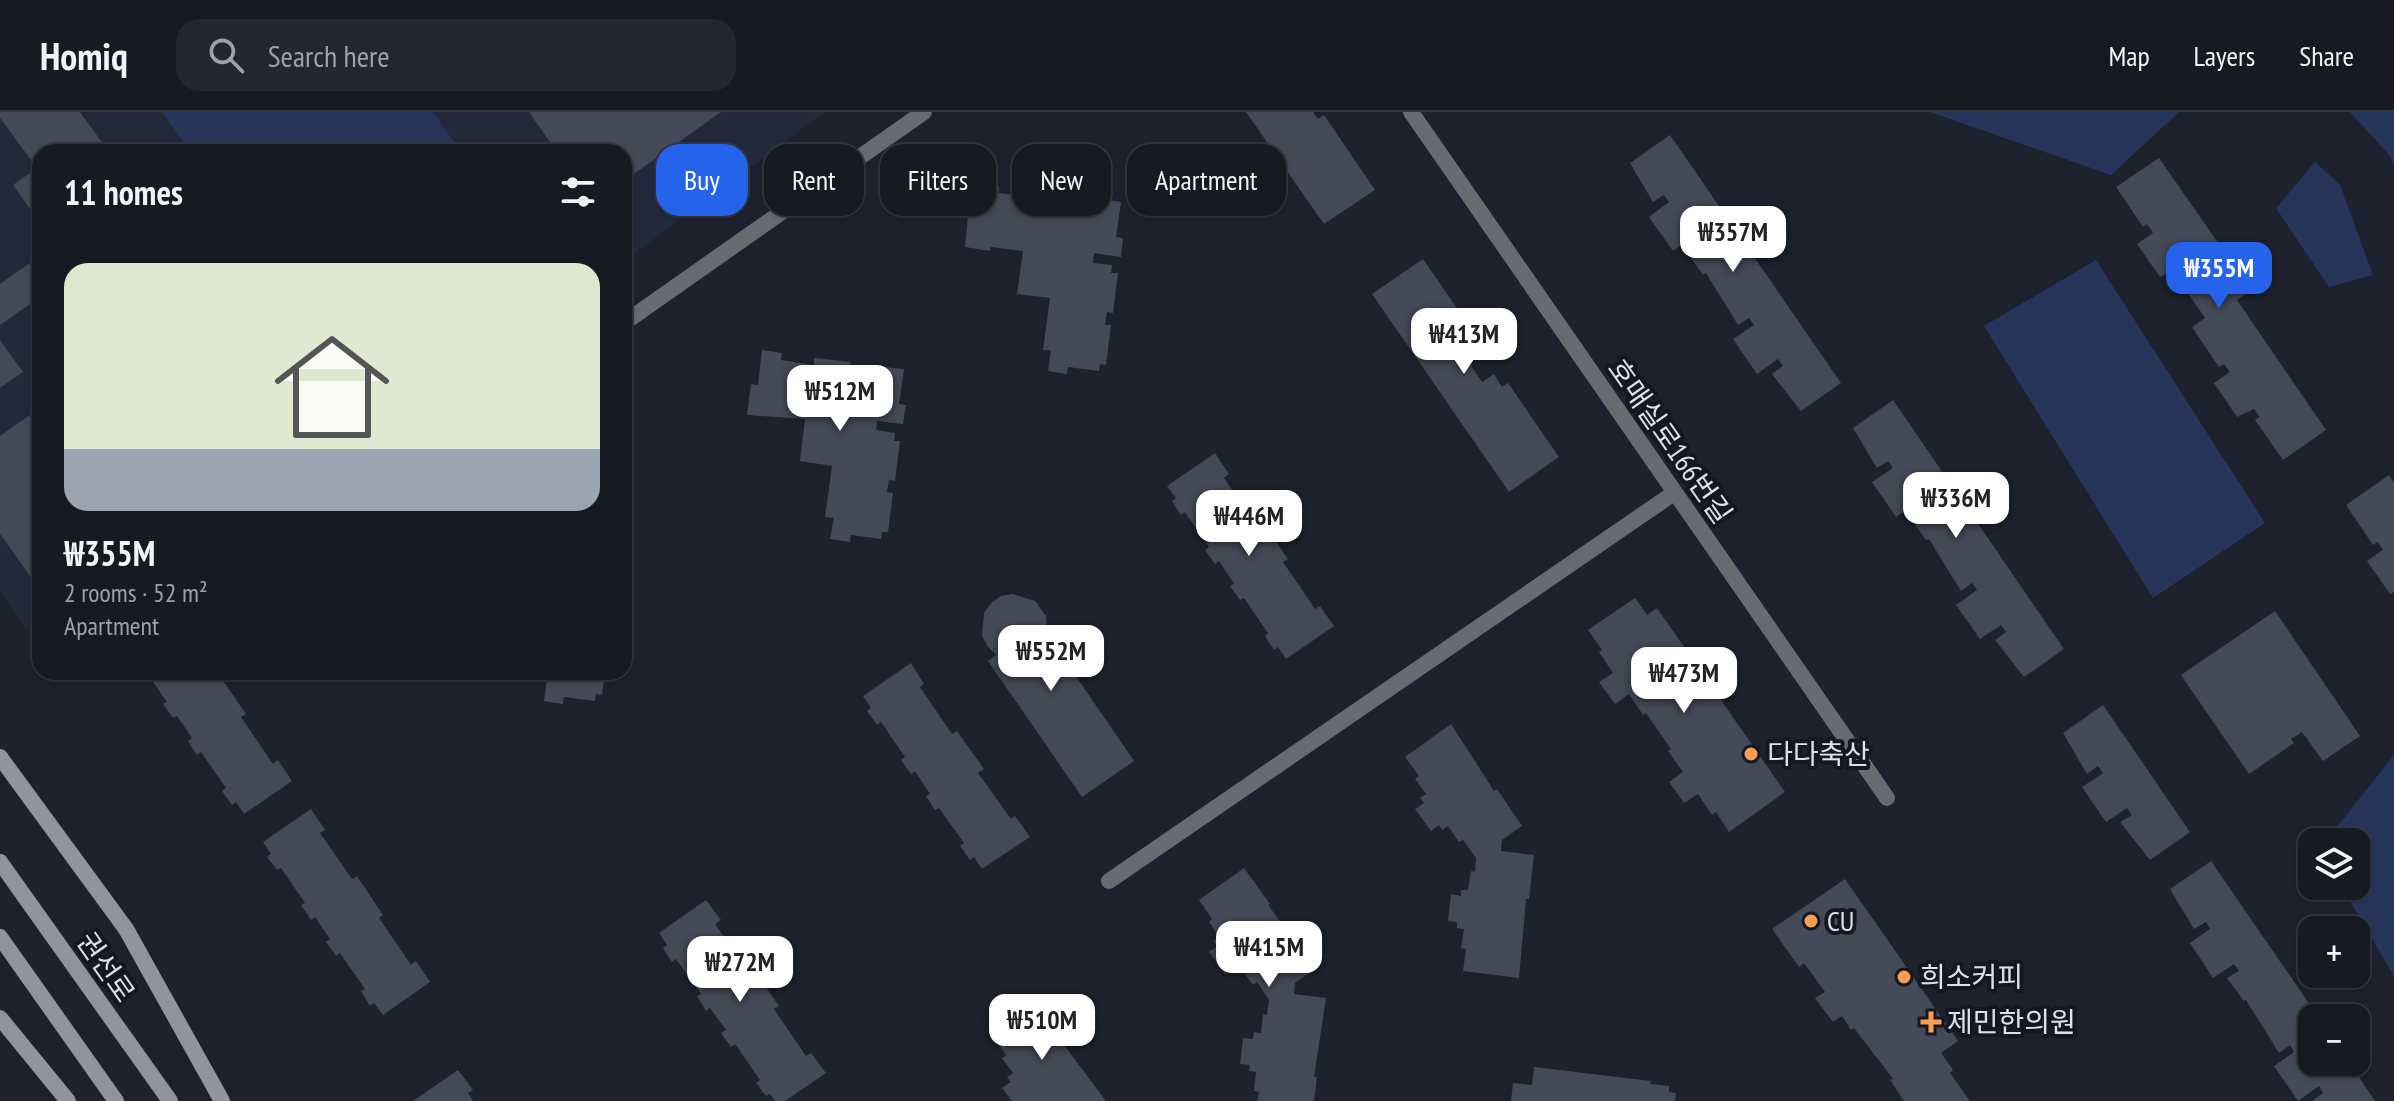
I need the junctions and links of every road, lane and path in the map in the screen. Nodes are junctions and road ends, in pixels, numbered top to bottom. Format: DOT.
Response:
graph roads {
  1 [pos="924,112"];
  2 [pos="1411,112"];
  3 [pos="632,317"];
  4 [pos="1674,493"];
  5 [pos="0,757"];
  6 [pos="1887,798"];
  7 [pos="0,862"];
  8 [pos="1109,881"];
  9 [pos="0,937"];
  10 [pos="0,1018"];
  11 [pos="68,1101"];
  12 [pos="116,1101"];
  13 [pos="170,1101"];
  14 [pos="222,1101"];
  1 -- 3 [label="street"];
  2 -- 4 [label="street, 호매실로166번길"];
  4 -- 6 [label="street, 호매실로166번길"];
  4 -- 8 [label="street"];
  5 -- 14 [label="main road"];
  7 -- 13 [label="main road, 권선로"];
  9 -- 12 [label="main road"];
  10 -- 11 [label="main road"];
}
